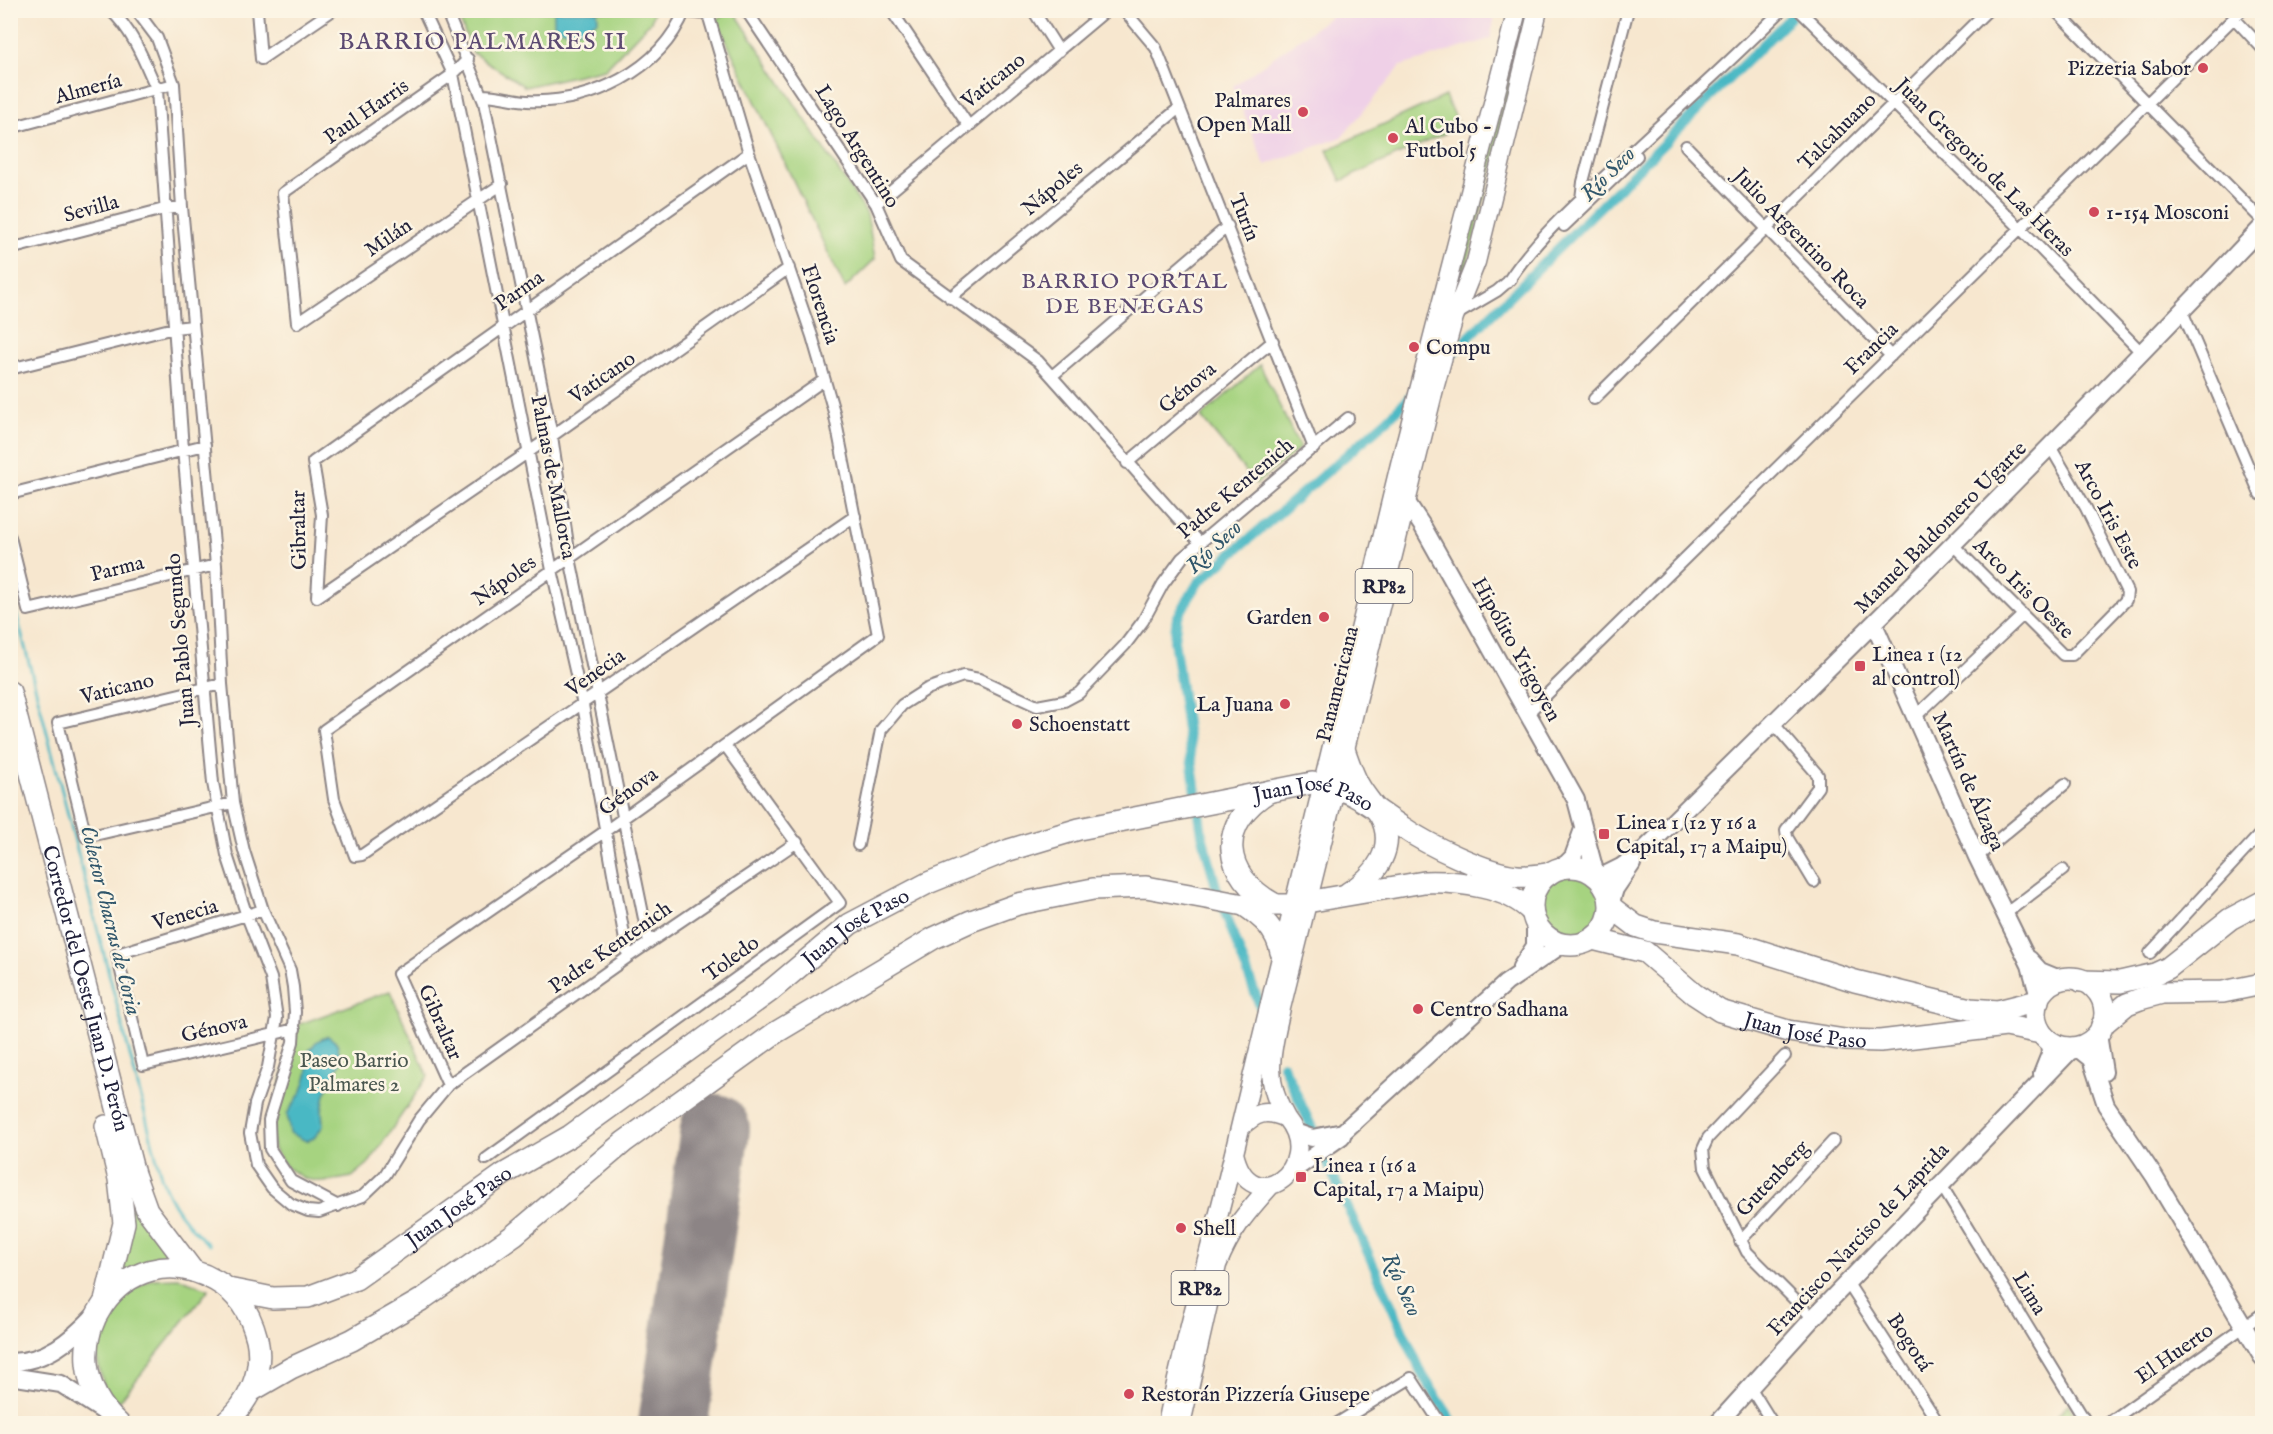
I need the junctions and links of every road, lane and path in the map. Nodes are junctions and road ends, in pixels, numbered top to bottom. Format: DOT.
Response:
graph roads {
  1 [pos="110,10"];
  2 [pos="136,10"];
  3 [pos="257,10"];
  4 [pos="333,10"];
  5 [pos="423,10"];
  6 [pos="446,10"];
  7 [pos="746,10"];
  8 [pos="891,10"];
  9 [pos="1032,10"];
  10 [pos="1107,10"];
  11 [pos="1124,10"];
  12 [pos="1628,10"];
  13 [pos="1782,10"];
  14 [pos="1988,10"];
  15 [pos="2055,10"];
  16 [pos="685,11"];
  17 [pos="710,12"];
  18 [pos="1517,12"];
  19 [pos="1800,12"];
  20 [pos="1538,14"];
  21 [pos="2238,14"];
  22 [pos="2262,48"];
  23 [pos="1059,51"];
  24 [pos="468,58"];
  25 [pos="1730,62"];
  26 [pos="453,74"];
  27 [pos="174,84"];
  28 [pos="156,90"];
  29 [pos="482,95"];
  30 [pos="1893,102"];
  31 [pos="2146,104"];
  32 [pos="1178,109"];
  33 [pos="968,125"];
  34 [pos="10,128"];
  35 [pos="1686,146"];
  36 [pos="748,153"];
  37 [pos="502,184"];
  38 [pos="478,199"];
  39 [pos="1581,199"];
  40 [pos="876,204"];
  41 [pos="182,207"];
  42 [pos="164,209"];
  43 [pos="2262,220"];
  44 [pos="1228,226"];
  45 [pos="2262,227"];
  46 [pos="1767,229"];
  47 [pos="2020,229"];
  48 [pos="10,249"];
  49 [pos="789,268"];
  50 [pos="1507,283"];
  51 [pos="950,298"];
  52 [pos="528,308"];
  53 [pos="2182,311"];
  54 [pos="1454,317"];
  55 [pos="297,323"];
  56 [pos="504,324"];
  57 [pos="193,326"];
  58 [pos="174,328"];
  59 [pos="1273,341"];
  60 [pos="2142,353"];
  61 [pos="1891,356"];
  62 [pos="1437,357"];
  63 [pos="10,369"];
  64 [pos="1052,376"];
  65 [pos="824,380"];
  66 [pos="1424,389"];
  67 [pos="1594,399"];
  68 [pos="1348,418"];
  69 [pos="552,436"];
  70 [pos="205,445"];
  71 [pos="183,448"];
  72 [pos="1314,448"];
  73 [pos="2051,448"];
  74 [pos="530,452"];
  75 [pos="313,462"];
  76 [pos="1127,463"];
  77 [pos="10,494"];
  78 [pos="2260,494"];
  79 [pos="1406,501"];
  80 [pos="855,516"];
  81 [pos="10,537"];
  82 [pos="1200,543"];
  83 [pos="1954,546"];
  84 [pos="570,558"];
  85 [pos="216,565"];
  86 [pos="194,569"];
  87 [pos="552,570"];
  88 [pos="317,597"];
  89 [pos="2023,615"];
  90 [pos="1874,624"];
  91 [pos="878,635"];
  92 [pos="2067,657"];
  93 [pos="222,684"];
  94 [pos="203,687"];
  95 [pos="10,692"];
  96 [pos="598,694"];
  97 [pos="583,705"];
  98 [pos="1527,714"];
  99 [pos="1916,716"];
  100 [pos="1773,723"];
  101 [pos="725,745"];
  102 [pos="10,747"];
  103 [pos="1344,749"];
  104 [pos="2065,784"];
  105 [pos="1328,785"];
  106 [pos="1274,788"];
  107 [pos="233,803"];
  108 [pos="1371,803"];
  109 [pos="217,806"];
  110 [pos="622,819"];
  111 [pos="1584,823"];
  112 [pos="604,832"];
  113 [pos="2262,832"];
  114 [pos="797,842"];
  115 [pos="858,845"];
  116 [pos="1642,852"];
  117 [pos="355,856"];
  118 [pos="1977,857"];
  119 [pos="2063,870"];
  120 [pos="1555,871"];
  121 [pos="1598,877"];
  122 [pos="1814,882"];
  123 [pos="1342,897"];
  124 [pos="2262,902"];
  125 [pos="1291,904"];
  126 [pos="1245,905"];
  127 [pos="1611,905"];
  128 [pos="263,910"];
  129 [pos="2005,914"];
  130 [pos="246,916"];
  131 [pos="1534,916"];
  132 [pos="1593,939"];
  133 [pos="649,943"];
  134 [pos="1563,944"];
  135 [pos="1281,952"];
  136 [pos="2150,953"];
  137 [pos="2025,954"];
  138 [pos="628,957"];
  139 [pos="398,974"];
  140 [pos="2072,980"];
  141 [pos="1506,983"];
  142 [pos="2262,984"];
  143 [pos="2039,999"];
  144 [pos="295,1029"];
  145 [pos="2100,1030"];
  146 [pos="275,1033"];
  147 [pos="2045,1037"];
  148 [pos="2069,1052"];
  149 [pos="1785,1056"];
  150 [pos="143,1065"];
  151 [pos="448,1085"];
  152 [pos="2034,1087"];
  153 [pos="1352,1124"];
  154 [pos="1291,1125"];
  155 [pos="1240,1128"];
  156 [pos="2128,1138"];
  157 [pos="1833,1141"];
  158 [pos="1234,1153"];
  159 [pos="486,1158"];
  160 [pos="1288,1174"];
  161 [pos="1940,1184"];
  162 [pos="1271,1185"];
  163 [pos="338,1206"];
  164 [pos="1740,1241"];
  165 [pos="193,1271"];
  166 [pos="1847,1282"];
  167 [pos="228,1289"];
  168 [pos="101,1307"];
  169 [pos="2262,1314"];
  170 [pos="1813,1318"];
  171 [pos="2244,1327"];
  172 [pos="2262,1357"];
  173 [pos="10,1362"];
  174 [pos="10,1376"];
  175 [pos="1750,1387"];
  176 [pos="250,1390"];
  177 [pos="116,1421"];
  178 [pos="224,1424"];
  179 [pos="1167,1424"];
  180 [pos="1181,1424"];
  181 [pos="1336,1424"];
  182 [pos="1441,1424"];
  183 [pos="1717,1424"];
  184 [pos="1773,1424"];
  185 [pos="1939,1424"];
  186 [pos="2087,1424"];
  187 [pos="2108,1424"];
  1 -- 28 [label="street, Juan Pablo Segundo"];
  2 -- 27 [label="street, Juan Pablo Segundo"];
  3 -- 4 [label="street"];
  5 -- 26 [label="street, Palmas de Mallorca"];
  6 -- 24 [label="street, Palmas de Mallorca"];
  7 -- 40 [label="street, Lago Argentino"];
  8 -- 33 [label="street"];
  9 -- 23 [label="street"];
  10 -- 23 [label="street, Vaticano"];
  11 -- 32 [label="street, Turín"];
  12 -- 39 [label="street"];
  13 -- 25 [label="street"];
  14 -- 30 [label="street, Talcahuano"];
  15 -- 31 [label="street"];
  16 -- 17 [label="street, Florencia"];
  16 -- 29 [label="street"];
  17 -- 36 [label="street, Florencia"];
  18 -- 20 [label="main road"];
  18 -- 62 [label="main road"];
  19 -- 30 [label="street, Juan Gregorio de Las Heras"];
  20 -- 54 [label="main road"];
  21 -- 22 [label="street"];
  21 -- 31 [label="street, Francia"];
  23 -- 33 [label="street, Vaticano"];
  24 -- 26 [label="street, Paul Harris"];
  24 -- 29 [label="street, Palmas de Mallorca"];
  25 -- 39 [label="street"];
  25 -- 50 [label="street"];
  26 -- 38 [label="street, Palmas de Mallorca"];
  26 -- 55 [label="street, Paul Harris"];
  27 -- 28 [label="street, Almería"];
  27 -- 41 [label="street, Juan Pablo Segundo"];
  28 -- 34 [label="street, Almería"];
  28 -- 42 [label="street, Juan Pablo Segundo"];
  29 -- 37 [label="street, Palmas de Mallorca"];
  30 -- 46 [label="street, Talcahuano"];
  30 -- 47 [label="street, Juan Gregorio de Las Heras"];
  31 -- 43 [label="street"];
  31 -- 47 [label="street, Francia"];
  32 -- 44 [label="street, Turín"];
  32 -- 51 [label="street, Nápoles"];
  33 -- 40 [label="street, Vaticano"];
  35 -- 46 [label="street, Julio Argentino Roca"];
  36 -- 49 [label="street, Florencia"];
  36 -- 52 [label="street, Parma"];
  37 -- 38 [label="street, Milán"];
  37 -- 52 [label="street, Palmas de Mallorca"];
  38 -- 55 [label="street, Milán"];
  38 -- 56 [label="street, Palmas de Mallorca"];
  39 -- 50 [label="street"];
  40 -- 51 [label="street, Lago Argentino"];
  41 -- 42 [label="street, Sevilla"];
  41 -- 57 [label="street, Juan Pablo Segundo"];
  42 -- 48 [label="street, Sevilla"];
  42 -- 58 [label="street, Juan Pablo Segundo"];
  44 -- 59 [label="street, Turín"];
  44 -- 64 [label="street"];
  45 -- 53 [label="street, Manuel Baldomero Ugarte"];
  46 -- 61 [label="street, Julio Argentino Roca"];
  46 -- 67 [label="street, Talcahuano"];
  47 -- 60 [label="street, Juan Gregorio de Las Heras"];
  47 -- 61 [label="street, Francia"];
  49 -- 65 [label="street, Florencia"];
  49 -- 69 [label="street, Vaticano"];
  50 -- 54 [label="street"];
  51 -- 64 [label="street, Lago Argentino"];
  52 -- 56 [label="street, Parma"];
  52 -- 69 [label="street, Palmas de Mallorca"];
  53 -- 60 [label="street, Manuel Baldomero Ugarte"];
  53 -- 78 [label="street"];
  54 -- 62 [label="main road"];
  56 -- 74 [label="street, Palmas de Mallorca"];
  56 -- 75 [label="street, Parma"];
  57 -- 58 [label="street"];
  57 -- 70 [label="street, Juan Pablo Segundo"];
  58 -- 63 [label="street"];
  58 -- 71 [label="street, Juan Pablo Segundo"];
  59 -- 72 [label="street, Turín"];
  59 -- 76 [label="street, Génova"];
  60 -- 73 [label="street, Manuel Baldomero Ugarte"];
  61 -- 98 [label="street, Francia"];
  62 -- 66 [label="main road"];
  64 -- 76 [label="street, Lago Argentino"];
  65 -- 80 [label="street, Florencia"];
  65 -- 84 [label="street, Nápoles"];
  66 -- 79 [label="main road, Panamericana / RP82"];
  66 -- 105 [label="main road, Panamericana / RP82"];
  68 -- 72 [label="street, Padre Kentenich"];
  69 -- 74 [label="street, Vaticano"];
  69 -- 84 [label="street, Palmas de Mallorca"];
  70 -- 71 [label="street"];
  70 -- 85 [label="street, Juan Pablo Segundo"];
  71 -- 77 [label="street"];
  71 -- 86 [label="street, Juan Pablo Segundo"];
  72 -- 82 [label="street, Padre Kentenich"];
  73 -- 83 [label="street, Manuel Baldomero Ugarte"];
  73 -- 92 [label="street, Arco Iris Este"];
  74 -- 87 [label="street, Palmas de Mallorca"];
  74 -- 88 [label="street, Vaticano"];
  75 -- 88 [label="street, Gibraltar"];
  76 -- 82 [label="street, Lago Argentino"];
  79 -- 98 [label="street, Hipólito Yrigoyen"];
  79 -- 103 [label="main road, Panamericana / RP82"];
  80 -- 91 [label="street, Florencia"];
  80 -- 96 [label="street, Venecia"];
  81 -- 86 [label="street, Parma"];
  82 -- 115 [label="street, Padre Kentenich"];
  83 -- 89 [label="street, Arco Iris Oeste"];
  83 -- 90 [label="street, Manuel Baldomero Ugarte"];
  84 -- 87 [label="street, Nápoles"];
  84 -- 96 [label="street, Palmas de Mallorca"];
  85 -- 86 [label="street, Parma"];
  85 -- 93 [label="street, Juan Pablo Segundo"];
  86 -- 94 [label="street, Juan Pablo Segundo"];
  87 -- 97 [label="street, Palmas de Mallorca"];
  87 -- 117 [label="street, Nápoles"];
  89 -- 92 [label="street, Arco Iris Oeste"];
  89 -- 99 [label="street"];
  90 -- 99 [label="street, Martín de Álzaga"];
  90 -- 100 [label="street, Manuel Baldomero Ugarte"];
  91 -- 101 [label="street, Génova"];
  93 -- 94 [label="street, Vaticano"];
  93 -- 107 [label="street, Juan Pablo Segundo"];
  94 -- 109 [label="street, Juan Pablo Segundo"];
  94 -- 109 [label="street, Vaticano"];
  95 -- 165 [label="highway, Corredor del Oeste Juan D. Perón"];
  96 -- 97 [label="street, Venecia"];
  96 -- 110 [label="street, Palmas de Mallorca"];
  97 -- 112 [label="street, Palmas de Mallorca"];
  97 -- 117 [label="street, Venecia"];
  98 -- 111 [label="street, Hipólito Yrigoyen"];
  99 -- 118 [label="street, Martín de Álzaga"];
  100 -- 116 [label="street, Manuel Baldomero Ugarte"];
  100 -- 122 [label="street"];
  101 -- 110 [label="street, Génova"];
  101 -- 114 [label="street, Toledo"];
  102 -- 168 [label="highway, Corredor del Oeste Juan D. Perón"];
  103 -- 105 [label="main road, Panamericana / RP82"];
  103 -- 108 [label="highway"];
  104 -- 118 [label="street"];
  105 -- 106 [label="highway, Juan José Paso"];
  105 -- 108 [label="highway, Juan José Paso"];
  105 -- 125 [label="main road, Panamericana / RP82"];
  106 -- 125 [label="highway"];
  106 -- 167 [label="highway, Juan José Paso"];
  107 -- 109 [label="street"];
  107 -- 128 [label="street, Juan Pablo Segundo"];
  108 -- 120 [label="highway, Juan José Paso"];
  108 -- 123 [label="highway"];
  109 -- 130 [label="street, Juan Pablo Segundo"];
  110 -- 112 [label="street, Génova"];
  110 -- 133 [label="street, Palmas de Mallorca"];
  111 -- 120 [label="street"];
  111 -- 121 [label="street, Hipólito Yrigoyen"];
  112 -- 138 [label="street, Palmas de Mallorca"];
  112 -- 139 [label="street, Génova"];
  113 -- 136 [label="street"];
  114 -- 133 [label="street, Padre Kentenich"];
  114 -- 159 [label="street, Toledo"];
  116 -- 121 [label="street, Manuel Baldomero Ugarte"];
  116 -- 127 [label="street, Manuel Baldomero Ugarte"];
  118 -- 129 [label="street, Martín de Álzaga"];
  119 -- 129 [label="street"];
  120 -- 121 [label="highway"];
  120 -- 131 [label="highway"];
  121 -- 127 [label="highway"];
  123 -- 125 [label="highway, Juan José Paso"];
  123 -- 131 [label="highway, Juan José Paso"];
  124 -- 140 [label="highway"];
  125 -- 126 [label="highway, Juan José Paso"];
  125 -- 135 [label="main road, Panamericana / RP82"];
  125 -- 154 [label="main road, Panamericana / RP82"];
  126 -- 135 [label="highway"];
  126 -- 176 [label="highway, Juan José Paso"];
  127 -- 132 [label="highway"];
  127 -- 143 [label="highway"];
  128 -- 130 [label="street, Venecia"];
  128 -- 144 [label="street, Juan Pablo Segundo"];
  129 -- 137 [label="street, Martín de Álzaga"];
  130 -- 146 [label="street, Juan Pablo Segundo"];
  130 -- 150 [label="street, Venecia"];
  131 -- 134 [label="highway"];
  131 -- 141 [label="street"];
  132 -- 134 [label="highway"];
  132 -- 147 [label="highway, Juan José Paso"];
  133 -- 138 [label="street, Padre Kentenich"];
  134 -- 141 [label="street"];
  135 -- 155 [label="main road, Panamericana / RP82"];
  137 -- 140 [label="street, Martín de Álzaga"];
  137 -- 143 [label="street, Martín de Álzaga"];
  138 -- 151 [label="street, Padre Kentenich"];
  139 -- 151 [label="street, Gibraltar"];
  140 -- 143 [label="highway"];
  140 -- 145 [label="highway"];
  141 -- 153 [label="street"];
  142 -- 145 [label="highway"];
  143 -- 147 [label="highway"];
  144 -- 146 [label="street, Génova"];
  144 -- 163 [label="street, Juan Pablo Segundo"];
  145 -- 148 [label="highway"];
  145 -- 156 [label="street"];
  146 -- 150 [label="street, Génova"];
  146 -- 163 [label="street, Juan Pablo Segundo"];
  147 -- 148 [label="highway, Juan José Paso"];
  147 -- 152 [label="street, Francisco Narciso de Laprida"];
  148 -- 152 [label="street, Francisco Narciso de Laprida"];
  148 -- 156 [label="street"];
  149 -- 164 [label="street, Gutenberg"];
  151 -- 163 [label="street, Juan Pablo Segundo"];
  152 -- 161 [label="street, Francisco Narciso de Laprida"];
  153 -- 154 [label="street"];
  153 -- 160 [label="street"];
  154 -- 155 [label="main road"];
  154 -- 160 [label="main road, Panamericana / RP82"];
  155 -- 158 [label="main road, Panamericana / RP82"];
  156 -- 171 [label="street"];
  157 -- 164 [label="street, Gutenberg"];
  158 -- 162 [label="main road"];
  158 -- 179 [label="main road, Panamericana / RP82"];
  160 -- 162 [label="main road, RP82"];
  161 -- 166 [label="street, Francisco Narciso de Laprida"];
  161 -- 186 [label="street, Lima"];
  162 -- 180 [label="main road, RP82"];
  164 -- 170 [label="street, Gutenberg"];
  165 -- 167 [label="highway"];
  165 -- 168 [label="highway"];
  166 -- 170 [label="street, Francisco Narciso de Laprida"];
  166 -- 185 [label="street, Bogotá"];
  167 -- 176 [label="highway"];
  168 -- 173 [label="street"];
  168 -- 177 [label="highway, Corredor del Oeste Juan D. Perón"];
  169 -- 171 [label="street, El Huerto"];
  170 -- 175 [label="street, Francisco Narciso de Laprida"];
  171 -- 172 [label="street"];
  171 -- 187 [label="street, El Huerto"];
  174 -- 177 [label="street"];
  175 -- 183 [label="street, Francisco Narciso de Laprida"];
  175 -- 184 [label="street"];
  176 -- 178 [label="highway"];
  181 -- 182 [label="street"];
}
